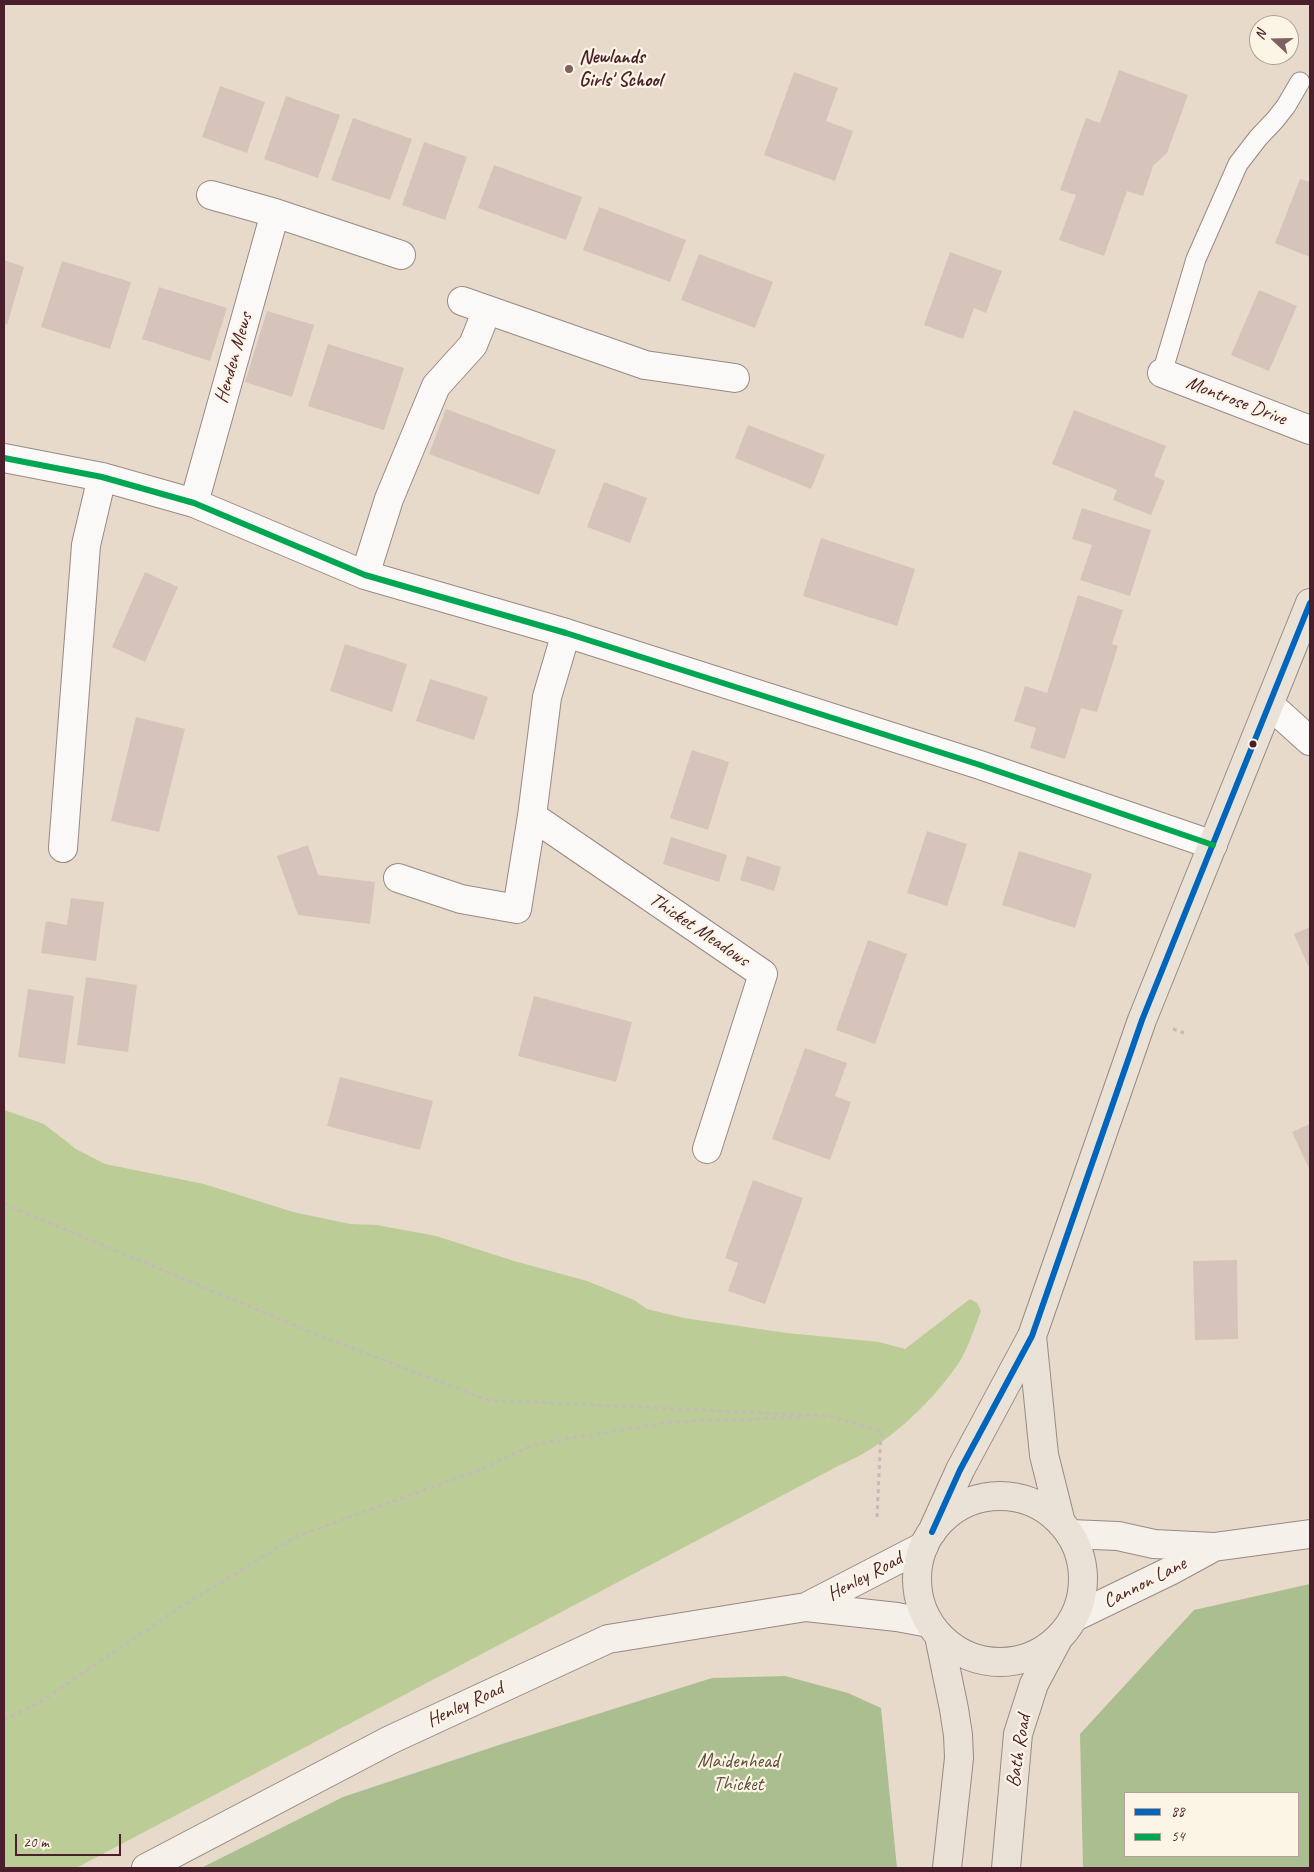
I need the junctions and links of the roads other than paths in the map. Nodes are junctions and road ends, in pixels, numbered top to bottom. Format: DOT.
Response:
graph roads {
  1 [pos="1300,82"];
  2 [pos="211,195"];
  3 [pos="275,213"];
  4 [pos="401,255"];
  5 [pos="462,301"];
  6 [pos="487,310"];
  7 [pos="1162,373"];
  8 [pos="735,378"];
  9 [pos="1310,430"];
  10 [pos="4,458"];
  11 [pos="102,477"];
  12 [pos="194,503"];
  13 [pos="365,574"];
  14 [pos="1310,603"];
  15 [pos="566,633"];
  16 [pos="1270,705"];
  17 [pos="1310,741"];
  18 [pos="532,816"];
  19 [pos="1213,845"];
  20 [pos="62,848"];
  21 [pos="398,878"];
  22 [pos="707,1149"];
  23 [pos="1032,1336"];
  24 [pos="1066,1528"];
  25 [pos="1310,1534"];
  26 [pos="928,1539"];
  27 [pos="1214,1547"];
  28 [pos="806,1608"];
  29 [pos="1075,1617"];
  30 [pos="934,1629"];
  31 [pos="1057,1641"];
  32 [pos="146,1868"];
  33 [pos="947,1868"];
  34 [pos="1006,1868"];
  1 -- 7 [label="lane"];
  2 -- 3 [label="street"];
  3 -- 4 [label="street"];
  3 -- 12 [label="street, Henden Mews"];
  5 -- 6 [label="street"];
  6 -- 8 [label="street"];
  6 -- 13 [label="street"];
  7 -- 9 [label="street, Montrose Drive"];
  10 -- 11 [label="street"];
  11 -- 12 [label="street"];
  11 -- 20 [label="street"];
  12 -- 13 [label="street"];
  13 -- 15 [label="street"];
  14 -- 16 [label="main road"];
  15 -- 18 [label="street"];
  15 -- 19 [label="street"];
  16 -- 17 [label="street"];
  16 -- 19 [label="main road"];
  18 -- 21 [label="street"];
  18 -- 22 [label="street, Thicket Meadows"];
  19 -- 23 [label="main road"];
  23 -- 24 [label="main road"];
  23 -- 26 [label="main road"];
  24 -- 26 [label="main road"];
  24 -- 27 [label="street, Cannon Lane"];
  24 -- 29 [label="main road"];
  25 -- 27 [label="street, Cannon Lane"];
  26 -- 28 [label="street, Henley Road"];
  26 -- 30 [label="main road"];
  27 -- 29 [label="street, Cannon Lane"];
  28 -- 30 [label="street, Henley Road"];
  28 -- 32 [label="street, Henley Road"];
  29 -- 31 [label="main road"];
  30 -- 31 [label="main road"];
  30 -- 33 [label="main road"];
  31 -- 34 [label="main road, Bath Road"];
}
